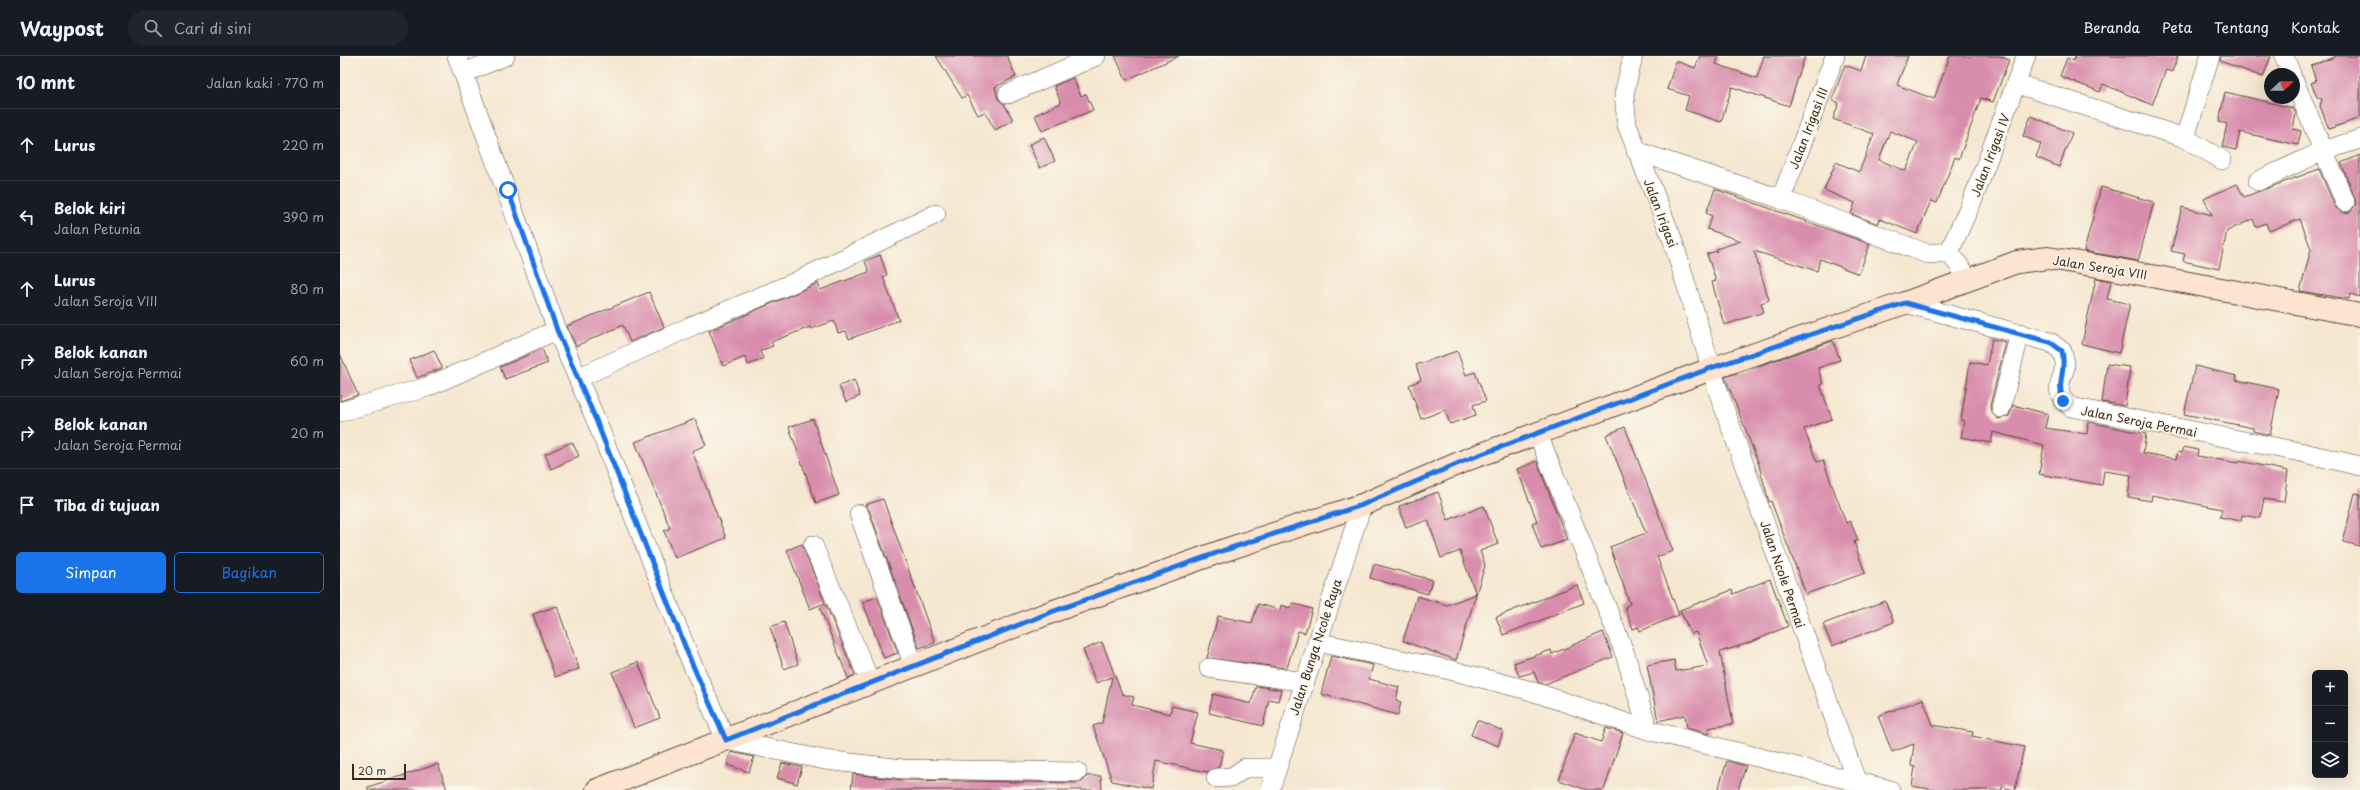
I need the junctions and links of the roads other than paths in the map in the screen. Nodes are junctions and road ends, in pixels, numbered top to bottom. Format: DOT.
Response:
graph roads {
  1 [pos="505,56"];
  2 [pos="1096,56"];
  3 [pos="1633,56"];
  4 [pos="1835,56"];
  5 [pos="2026,56"];
  6 [pos="2210,56"];
  7 [pos="2284,56"];
  8 [pos="461,65"];
  9 [pos="2289,68"];
  10 [pos="2017,84"];
  11 [pos="1008,94"];
  12 [pos="2300,95"];
  13 [pos="2185,138"];
  14 [pos="2360,139"];
  15 [pos="2323,151"];
  16 [pos="1636,152"];
  17 [pos="2222,160"];
  18 [pos="2258,182"];
  19 [pos="1781,199"];
  20 [pos="2345,202"];
  21 [pos="936,214"];
  22 [pos="1950,252"];
  23 [pos="1968,279"];
  24 [pos="1905,303"];
  25 [pos="2360,315"];
  26 [pos="557,330"];
  27 [pos="2020,333"];
  28 [pos="1711,368"];
  29 [pos="578,378"];
  30 [pos="2001,408"];
  31 [pos="340,412"];
  32 [pos="1538,434"];
  33 [pos="2360,466"];
  34 [pos="1362,505"];
  35 [pos="859,514"];
  36 [pos="813,545"];
  37 [pos="1317,642"];
  38 [pos="914,666"];
  39 [pos="1209,668"];
  40 [pos="870,682"];
  41 [pos="1304,682"];
  42 [pos="1648,730"];
  43 [pos="726,740"];
  44 [pos="1276,768"];
  45 [pos="1077,772"];
  46 [pos="1216,778"];
  47 [pos="1856,780"];
  48 [pos="597,790"];
  49 [pos="1270,790"];
  50 [pos="1890,790"];
  1 -- 8 [label="street"];
  2 -- 11 [label="street"];
  3 -- 16 [label="street, Jalan Irigasi"];
  4 -- 19 [label="street, Jalan Irigasi III"];
  5 -- 10 [label="street, Jalan Irigasi IV"];
  6 -- 13 [label="street"];
  7 -- 9 [label="street"];
  8 -- 26 [label="street"];
  10 -- 13 [label="street"];
  10 -- 22 [label="street, Jalan Irigasi IV"];
  12 -- 15 [label="street"];
  13 -- 17 [label="street"];
  14 -- 15 [label="street"];
  15 -- 18 [label="street"];
  15 -- 20 [label="street"];
  16 -- 19 [label="street"];
  16 -- 28 [label="street, Jalan Irigasi"];
  19 -- 22 [label="street"];
  21 -- 29 [label="street"];
  22 -- 23 [label="street"];
  23 -- 24 [label="street, Jalan Seroja VIII"];
  23 -- 25 [label="street, Jalan Seroja VIII"];
  24 -- 27 [label="street, Jalan Seroja Permai"];
  24 -- 28 [label="street, Jalan Seroja VIII"];
  26 -- 29 [label="street"];
  26 -- 31 [label="street"];
  27 -- 30 [label="street"];
  27 -- 33 [label="street, Jalan Seroja Permai"];
  28 -- 32 [label="street, Jalan Seroja VIII"];
  28 -- 47 [label="street, Jalan Ncole Permai"];
  29 -- 43 [label="street"];
  32 -- 34 [label="street, Jalan Seroja VIII"];
  32 -- 42 [label="street"];
  34 -- 37 [label="street, Jalan Bunga Ncole Raya"];
  34 -- 38 [label="street, Jalan Seroja VIII"];
  35 -- 38 [label="street"];
  36 -- 40 [label="street"];
  37 -- 41 [label="street, Jalan Bunga Ncole Raya"];
  37 -- 42 [label="street"];
  38 -- 40 [label="street, Jalan Seroja VIII"];
  39 -- 41 [label="street"];
  40 -- 43 [label="street, Jalan Seroja VIII"];
  41 -- 44 [label="street, Jalan Bunga Ncole Raya"];
  42 -- 47 [label="street"];
  43 -- 45 [label="street"];
  43 -- 48 [label="street, Jalan Seroja VIII"];
  44 -- 46 [label="street"];
  44 -- 49 [label="street, Jalan Bunga Ncole Raya"];
  47 -- 50 [label="street"];
}
